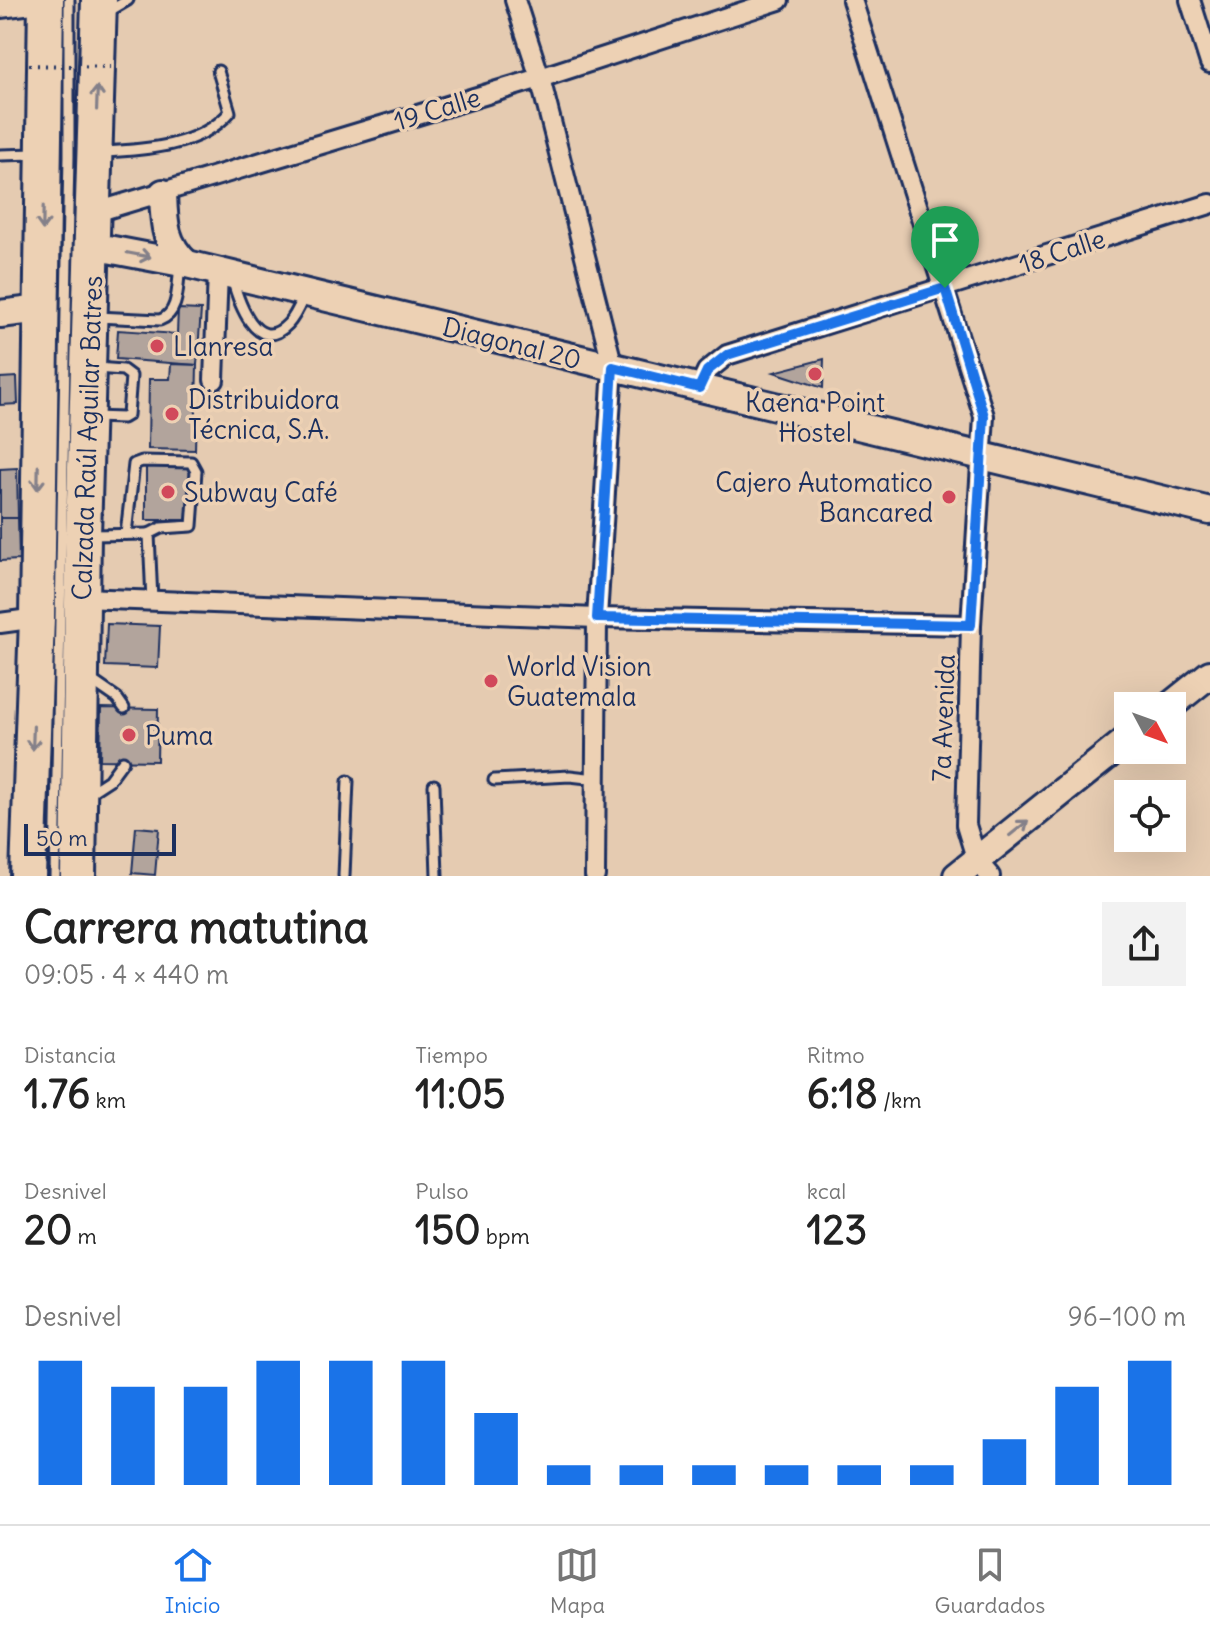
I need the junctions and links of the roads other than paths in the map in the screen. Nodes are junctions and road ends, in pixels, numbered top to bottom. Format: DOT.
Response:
graph roads {
  1 [pos="32,0"];
  2 [pos="46,0"];
  3 [pos="69,0"];
  4 [pos="128,0"];
  5 [pos="515,0"];
  6 [pos="779,0"];
  7 [pos="852,0"];
  8 [pos="1190,0"];
  9 [pos="0,4"];
  10 [pos="99,8"];
  11 [pos="1210,63"];
  12 [pos="218,71"];
  13 [pos="540,78"];
  14 [pos="95,152"];
  15 [pos="43,154"];
  16 [pos="0,155"];
  17 [pos="163,193"];
  18 [pos="1210,204"];
  19 [pos="93,230"];
  20 [pos="183,263"];
  21 [pos="224,273"];
  22 [pos="945,288"];
  23 [pos="306,293"];
  24 [pos="41,309"];
  25 [pos="0,314"];
  26 [pos="90,316"];
  27 [pos="613,367"];
  28 [pos="214,380"];
  29 [pos="699,388"];
  30 [pos="982,456"];
  31 [pos="1210,511"];
  32 [pos="126,534"];
  33 [pos="149,534"];
  34 [pos="83,535"];
  35 [pos="82,598"];
  36 [pos="152,601"];
  37 [pos="37,618"];
  38 [pos="597,618"];
  39 [pos="0,623"];
  40 [pos="971,625"];
  41 [pos="81,673"];
  42 [pos="1210,674"];
  43 [pos="1186,693"];
  44 [pos="124,708"];
  45 [pos="1114,751"];
  46 [pos="123,761"];
  47 [pos="596,779"];
  48 [pos="494,780"];
  49 [pos="348,781"];
  50 [pos="434,785"];
  51 [pos="79,799"];
  52 [pos="975,871"];
  53 [pos="28,876"];
  54 [pos="55,876"];
  55 [pos="78,876"];
  56 [pos="344,876"];
  57 [pos="437,876"];
  58 [pos="595,876"];
  1 -- 9 [label="street"];
  2 -- 15 [label="highway, Calzada Raúl Aguilar Batres"];
  3 -- 54 [label="lane"];
  4 -- 10 [label="lane"];
  5 -- 13 [label="street"];
  6 -- 13 [label="street, 19 Calle"];
  7 -- 22 [label="street, 7a Avenida"];
  8 -- 11 [label="street"];
  14 -- 10 [label="highway, Calzada Raúl Aguilar Batres, one-way"];
  12 -- 14 [label="lane"];
  13 -- 17 [label="street, 19 Calle"];
  13 -- 27 [label="street"];
  14 -- 19 [label="highway, Calzada Raúl Aguilar Batres"];
  15 -- 16 [label="lane"];
  15 -- 24 [label="highway, Calzada Raúl Aguilar Batres, one-way"];
  17 -- 19 [label="street, 19 Calle"];
  17 -- 20 [label="street"];
  18 -- 22 [label="street, 18 Calle"];
  19 -- 20 [label="street, Diagonal 20, one-way"];
  19 -- 26 [label="highway, Calzada Raúl Aguilar Batres"];
  20 -- 21 [label="street, Diagonal 20"];
  20 -- 26 [label="lane"];
  21 -- 23 [label="street, Diagonal 20"];
  21 -- 23 [label="lane"];
  21 -- 28 [label="street"];
  22 -- 29 [label="street, 18 Calle"];
  22 -- 30 [label="street, 7a Avenida"];
  23 -- 27 [label="street, Diagonal 20"];
  24 -- 25 [label="street"];
  24 -- 37 [label="highway, Calzada Raúl Aguilar Batres, one-way"];
  26 -- 34 [label="highway, Calzada Raúl Aguilar Batres"];
  27 -- 29 [label="street, Diagonal 20"];
  27 -- 38 [label="street"];
  29 -- 30 [label="street, Diagonal 20"];
  30 -- 31 [label="street, Diagonal 20"];
  30 -- 40 [label="street, 7a Avenida"];
  32 -- 33 [label="lane"];
  32 -- 33 [label="lane"];
  32 -- 34 [label="lane"];
  33 -- 36 [label="lane"];
  34 -- 35 [label="highway, Calzada Raúl Aguilar Batres"];
  35 -- 36 [label="street"];
  35 -- 41 [label="highway, Calzada Raúl Aguilar Batres"];
  36 -- 38 [label="street"];
  37 -- 39 [label="street"];
  37 -- 53 [label="highway, Calzada Raúl Aguilar Batres, one-way"];
  38 -- 40 [label="street"];
  38 -- 47 [label="street"];
  40 -- 52 [label="street, 7a Avenida"];
  41 -- 44 [label="lane"];
  41 -- 51 [label="highway, Calzada Raúl Aguilar Batres"];
  42 -- 43 [label="street"];
  52 -- 45 [label="street, one-way"];
  46 -- 51 [label="lane"];
  47 -- 48 [label="lane"];
  47 -- 58 [label="street"];
  49 -- 56 [label="lane"];
  50 -- 57 [label="lane"];
  51 -- 55 [label="highway, Calzada Raúl Aguilar Batres"];
}
